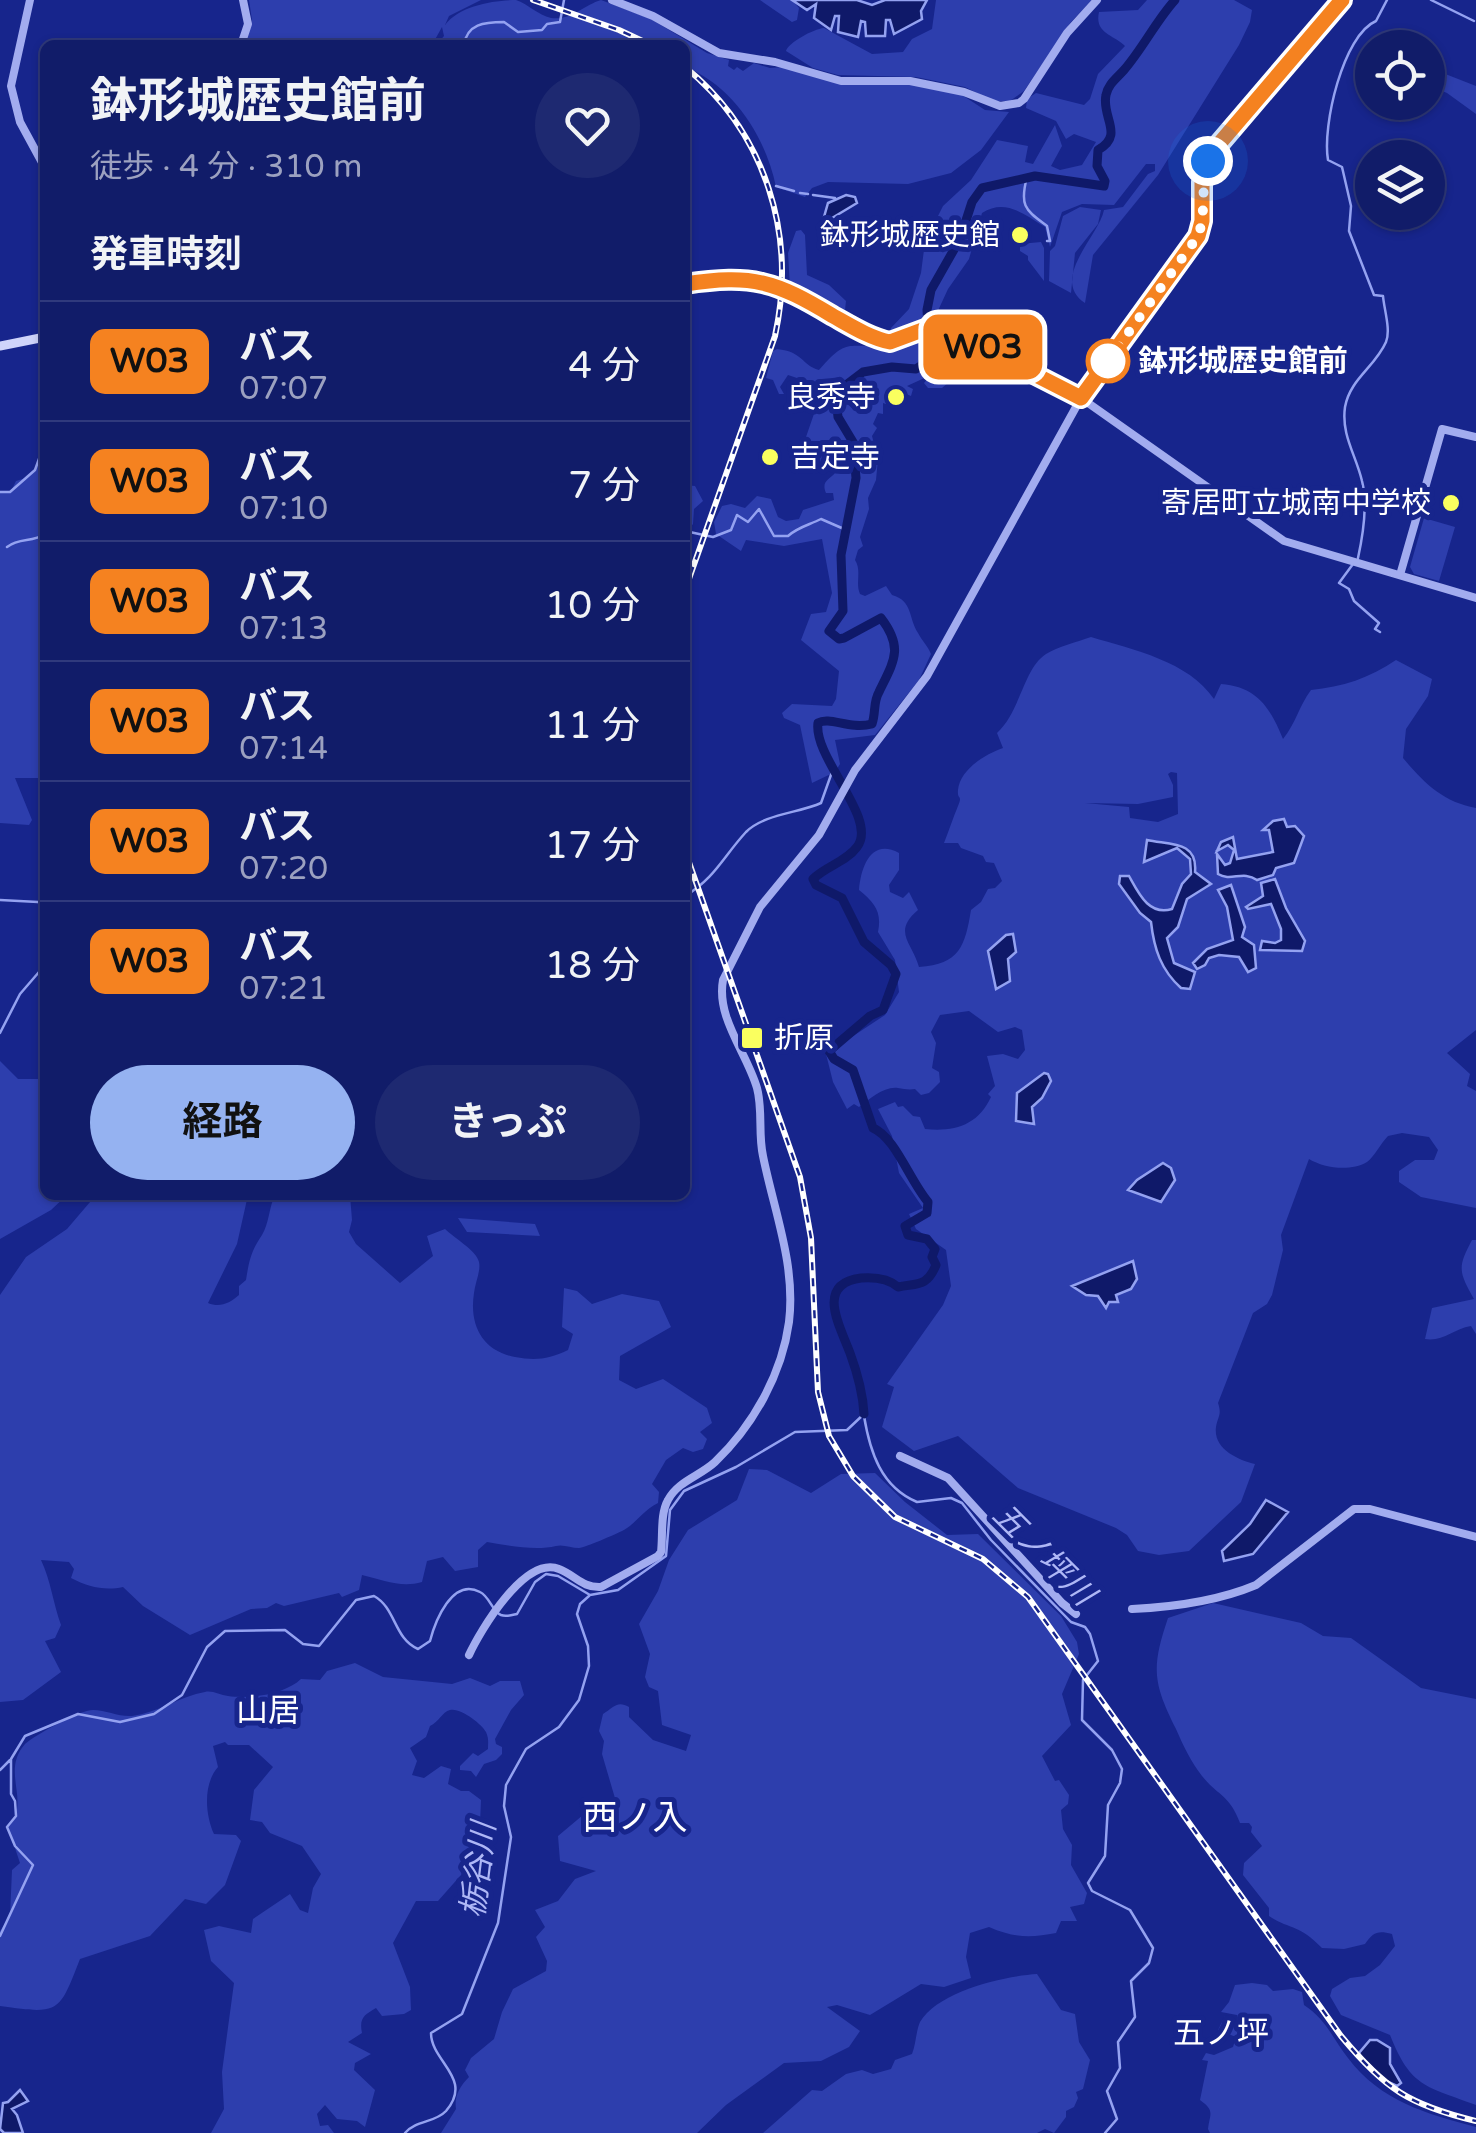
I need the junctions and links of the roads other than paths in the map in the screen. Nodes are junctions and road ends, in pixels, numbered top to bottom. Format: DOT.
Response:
graph roads {
  1 [pos="30,0"];
  2 [pos="243,0"];
  3 [pos="612,0"];
  4 [pos="1097,0"];
  5 [pos="1342,0"];
  6 [pos="243,40"];
  7 [pos="40,159"];
  8 [pos="690,283"];
  9 [pos="40,338"];
  10 [pos="0,346"];
  11 [pos="1081,398"];
  12 [pos="1476,437"];
  13 [pos="1400,576"];
  14 [pos="1476,598"];
  15 [pos="900,1456"];
  16 [pos="1476,1536"];
  17 [pos="1132,1608"];
  18 [pos="1076,1614"];
  19 [pos="469,1655"];
  1 -- 7 [label="street"];
  2 -- 6 [label="street"];
  3 -- 4 [label="street"];
  5 -- 11 [label="main road"];
  8 -- 11 [label="main road"];
  9 -- 10 [label="main road"];
  11 -- 13 [label="street"];
  11 -- 19 [label="street"];
  12 -- 13 [label="street"];
  13 -- 14 [label="street"];
  15 -- 18 [label="street"];
  16 -- 17 [label="street"];
}
